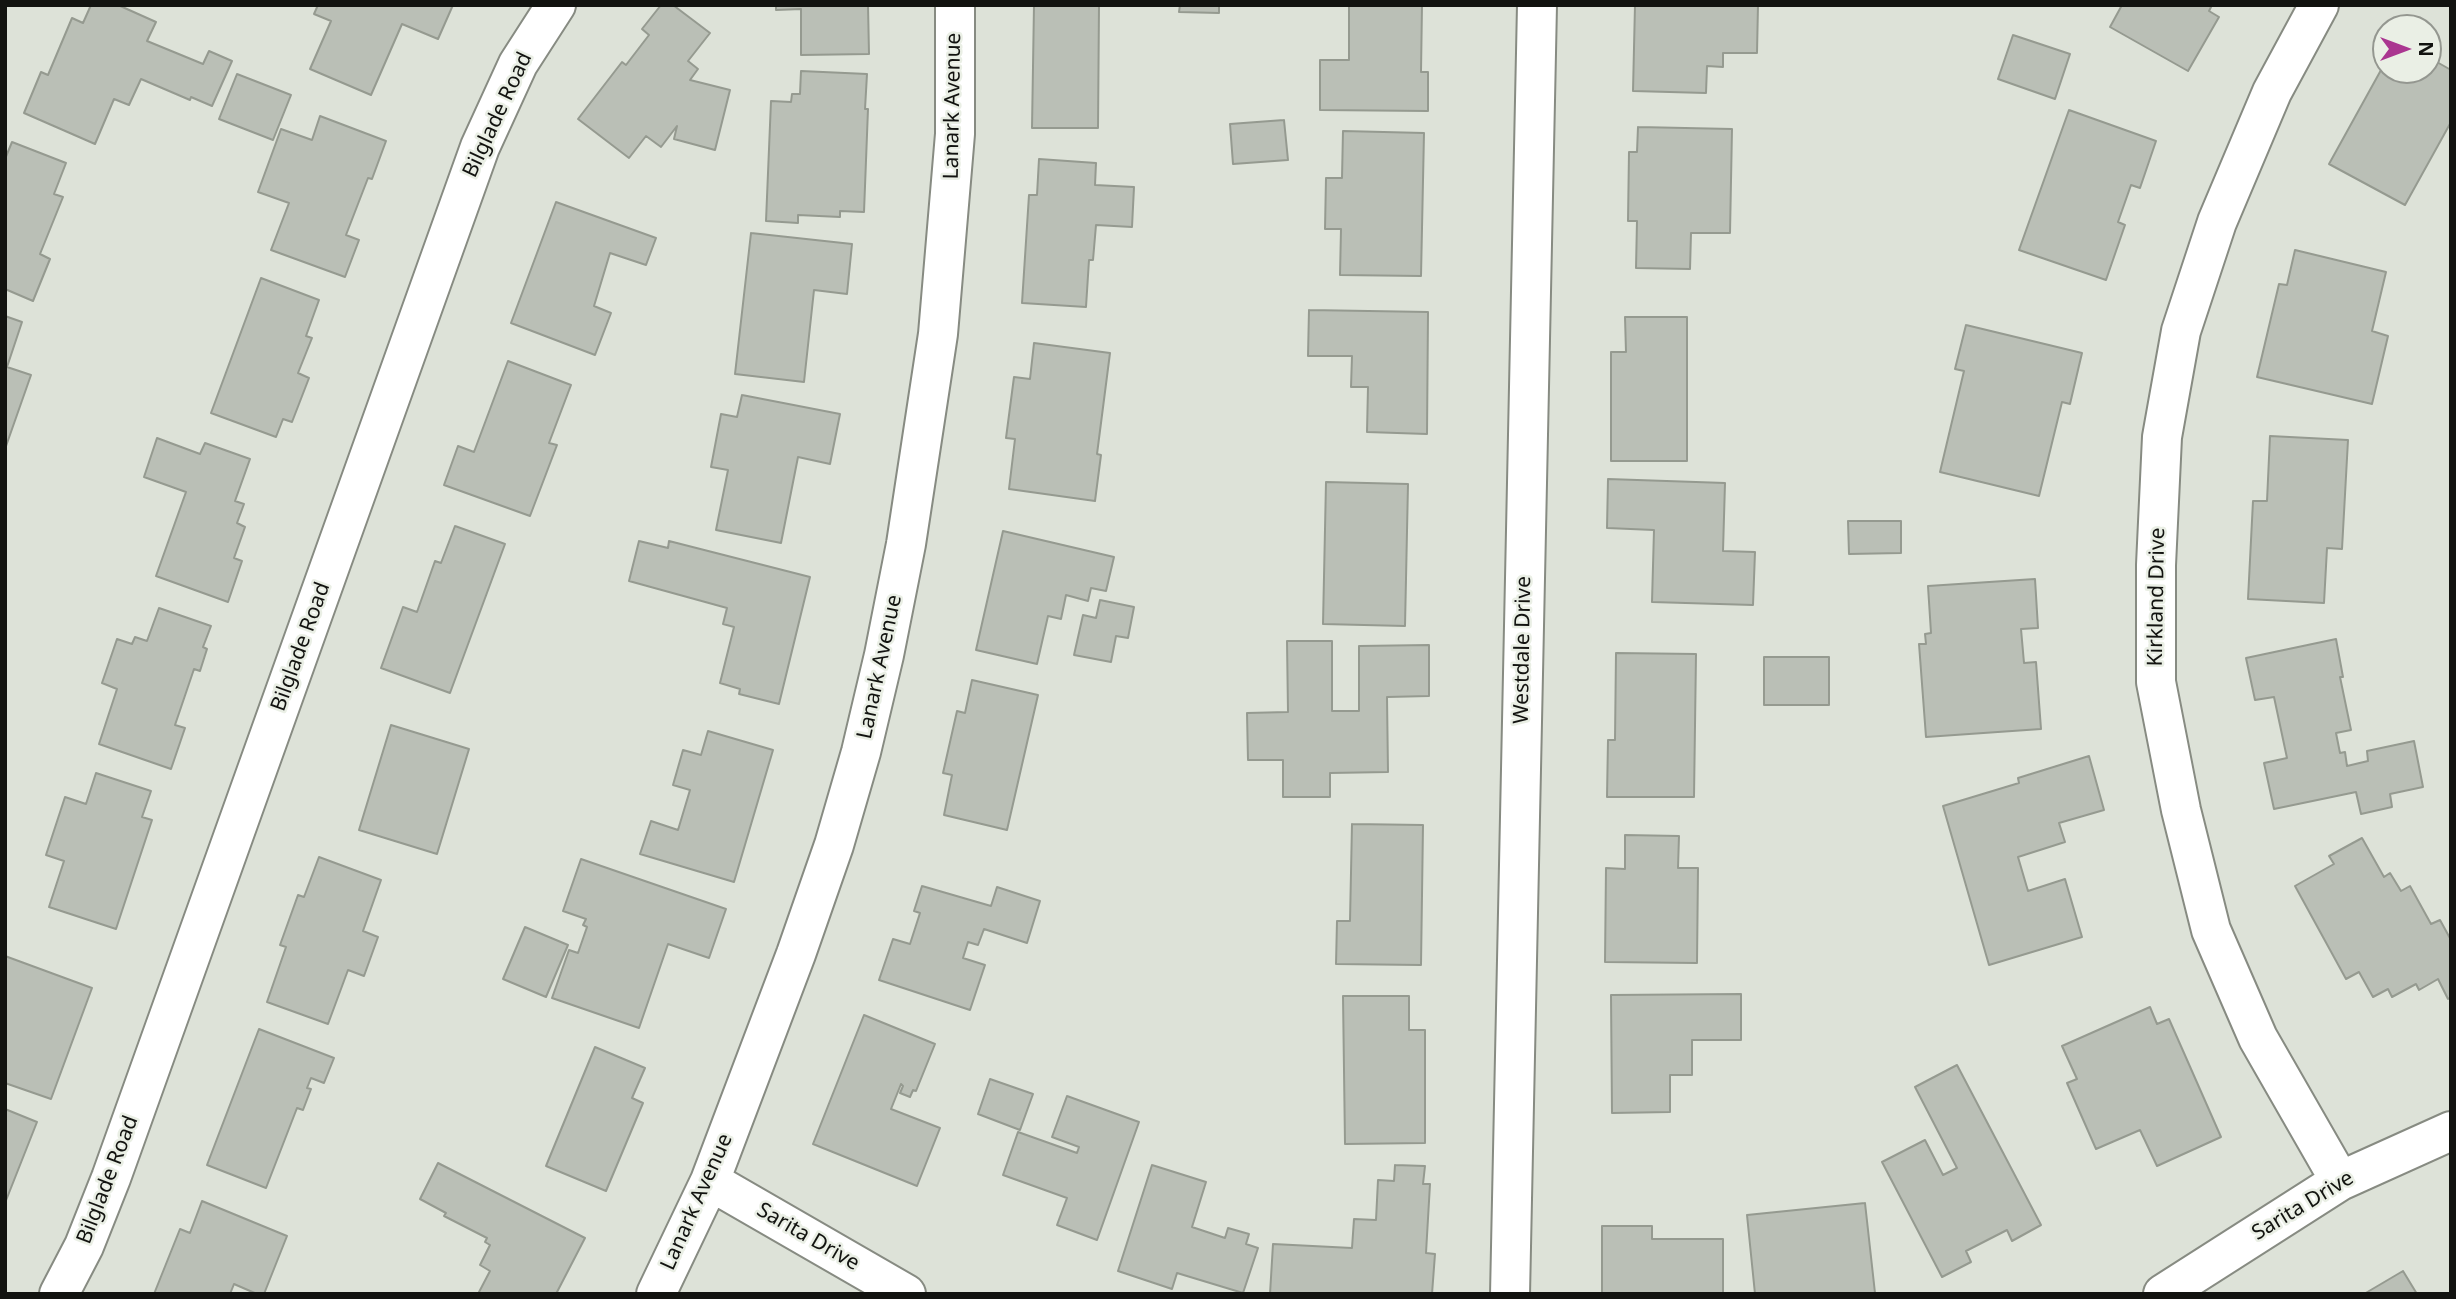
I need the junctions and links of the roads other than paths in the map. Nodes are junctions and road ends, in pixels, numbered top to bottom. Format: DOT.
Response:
graph roads {
  1 [pos="556,5"];
  2 [pos="955,5"];
  3 [pos="1537,5"];
  4 [pos="2319,5"];
  5 [pos="2451,1131"];
  6 [pos="710,1181"];
  7 [pos="2340,1181"];
  8 [pos="59,1294"];
  9 [pos="656,1294"];
  10 [pos="906,1294"];
  11 [pos="1510,1294"];
  12 [pos="2163,1294"];
  1 -- 8 [label="street, Bilglade Road"];
  2 -- 6 [label="street, Lanark Avenue"];
  3 -- 11 [label="street, Westdale Drive"];
  4 -- 7 [label="street, Kirkland Drive"];
  5 -- 7 [label="street, Sarita Drive"];
  6 -- 9 [label="street, Lanark Avenue"];
  6 -- 10 [label="street, Sarita Drive"];
  7 -- 12 [label="street, Sarita Drive"];
}
